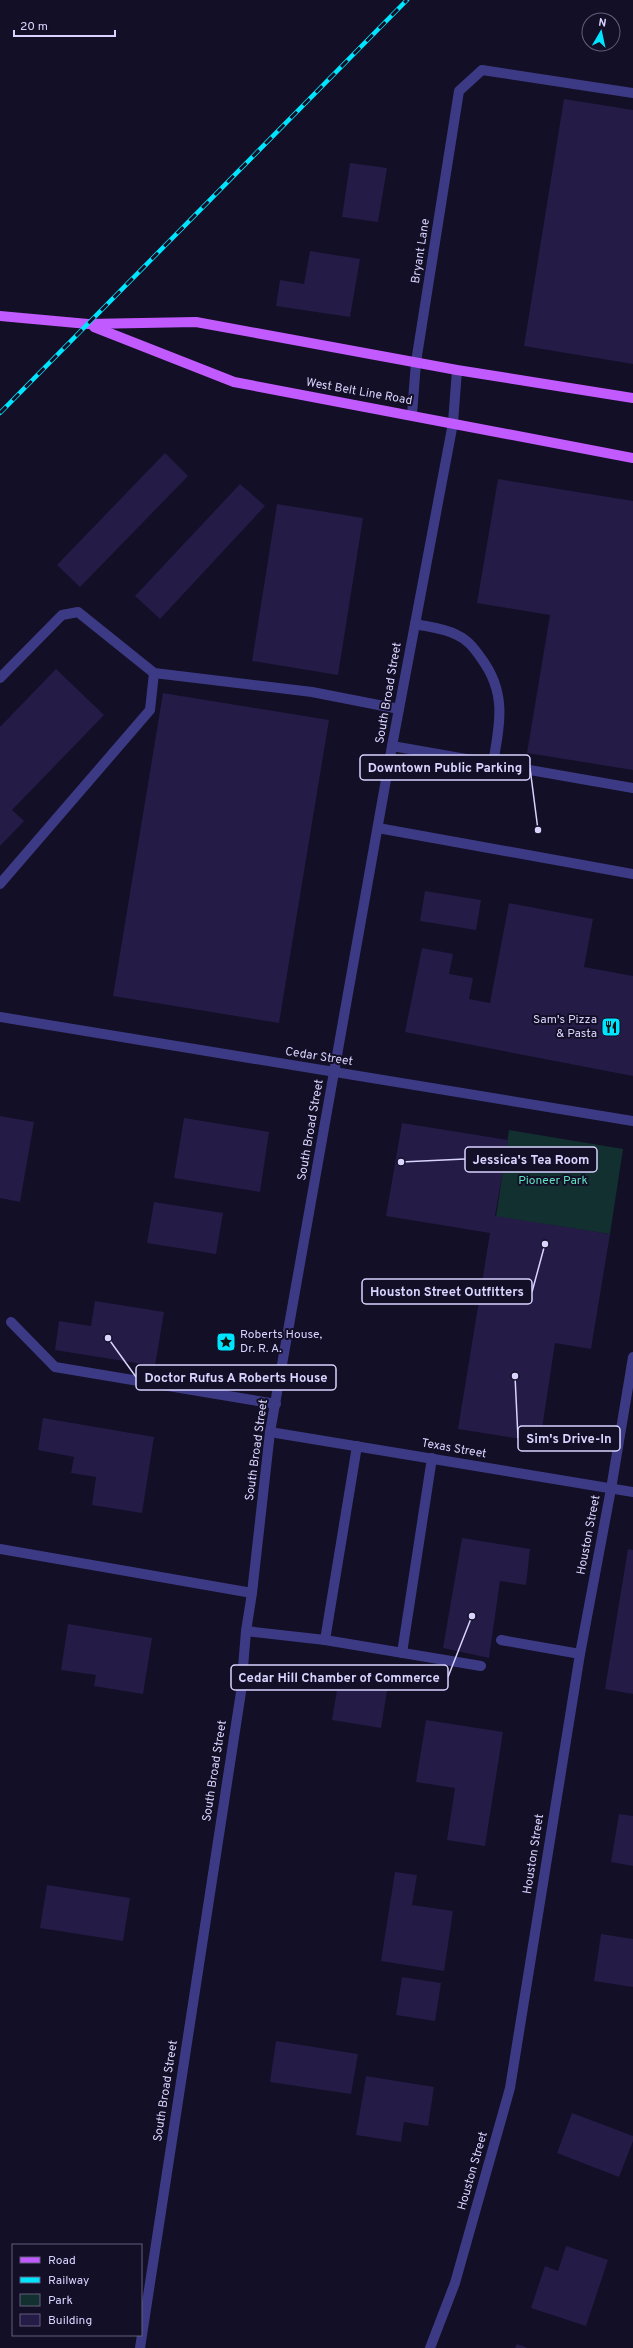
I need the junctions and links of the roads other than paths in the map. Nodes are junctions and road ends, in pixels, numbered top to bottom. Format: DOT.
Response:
graph roads {
  1 [pos="633,93"];
  2 [pos="0,316"];
  3 [pos="88,324"];
  4 [pos="416,362"];
  5 [pos="457,370"];
  6 [pos="633,398"];
  7 [pos="412,415"];
  8 [pos="452,423"];
  9 [pos="633,458"];
  10 [pos="415,624"];
  11 [pos="154,673"];
  12 [pos="0,678"];
  13 [pos="399,709"];
  14 [pos="392,746"];
  15 [pos="493,764"];
  16 [pos="633,788"];
  17 [pos="378,828"];
  18 [pos="633,874"];
  19 [pos="0,884"];
  20 [pos="0,1017"];
  21 [pos="335,1073"];
  22 [pos="633,1122"];
  23 [pos="12,1322"];
  24 [pos="633,1357"];
  25 [pos="276,1404"];
  26 [pos="270,1432"];
  27 [pos="356,1446"];
  28 [pos="432,1458"];
  29 [pos="611,1489"];
  30 [pos="633,1492"];
  31 [pos="0,1548"];
  32 [pos="252,1593"];
  33 [pos="246,1630"];
  34 [pos="325,1640"];
  35 [pos="501,1640"];
  36 [pos="402,1652"];
  37 [pos="580,1654"];
  38 [pos="481,1666"];
  39 [pos="142,2335"];
  40 [pos="142,2336"];
  41 [pos="140,2348"];
  42 [pos="430,2348"];
  1 -- 4 [label="street, Bryant Lane"];
  2 -- 3 [label="main road, West Belt Line Road"];
  3 -- 4 [label="main road, West Belt Line Road"];
  3 -- 7 [label="main road, West Belt Line Road"];
  4 -- 5 [label="main road, West Belt Line Road"];
  4 -- 7 [label="street, Bryant Lane"];
  5 -- 6 [label="main road, West Belt Line Road"];
  5 -- 8 [label="street, South Broad Street"];
  7 -- 8 [label="main road, West Belt Line Road"];
  8 -- 9 [label="main road, West Belt Line Road"];
  8 -- 10 [label="street, South Broad Street"];
  10 -- 13 [label="street, South Broad Street"];
  10 -- 15 [label="street"];
  11 -- 12 [label="street"];
  11 -- 13 [label="street"];
  11 -- 19 [label="street"];
  13 -- 14 [label="street, South Broad Street"];
  14 -- 15 [label="street"];
  14 -- 17 [label="street, South Broad Street"];
  15 -- 16 [label="street"];
  17 -- 18 [label="street"];
  17 -- 21 [label="street, South Broad Street"];
  20 -- 21 [label="street, Cedar Street"];
  21 -- 22 [label="street, Cedar Street"];
  21 -- 25 [label="street, South Broad Street"];
  23 -- 25 [label="street"];
  24 -- 29 [label="street, Houston Street"];
  25 -- 26 [label="street, South Broad Street"];
  26 -- 27 [label="street, Texas Street"];
  26 -- 32 [label="street, South Broad Street"];
  27 -- 28 [label="street, Texas Street"];
  27 -- 34 [label="street"];
  28 -- 29 [label="street, Texas Street"];
  28 -- 36 [label="street"];
  29 -- 30 [label="street, Texas Street"];
  29 -- 37 [label="street, Houston Street"];
  31 -- 32 [label="street"];
  32 -- 33 [label="street, South Broad Street"];
  33 -- 34 [label="street"];
  33 -- 39 [label="street, South Broad Street"];
  34 -- 36 [label="street"];
  35 -- 37 [label="street"];
  36 -- 38 [label="street"];
  37 -- 42 [label="street, Houston Street"];
  40 -- 41 [label="street, South Broad Street"];
}
